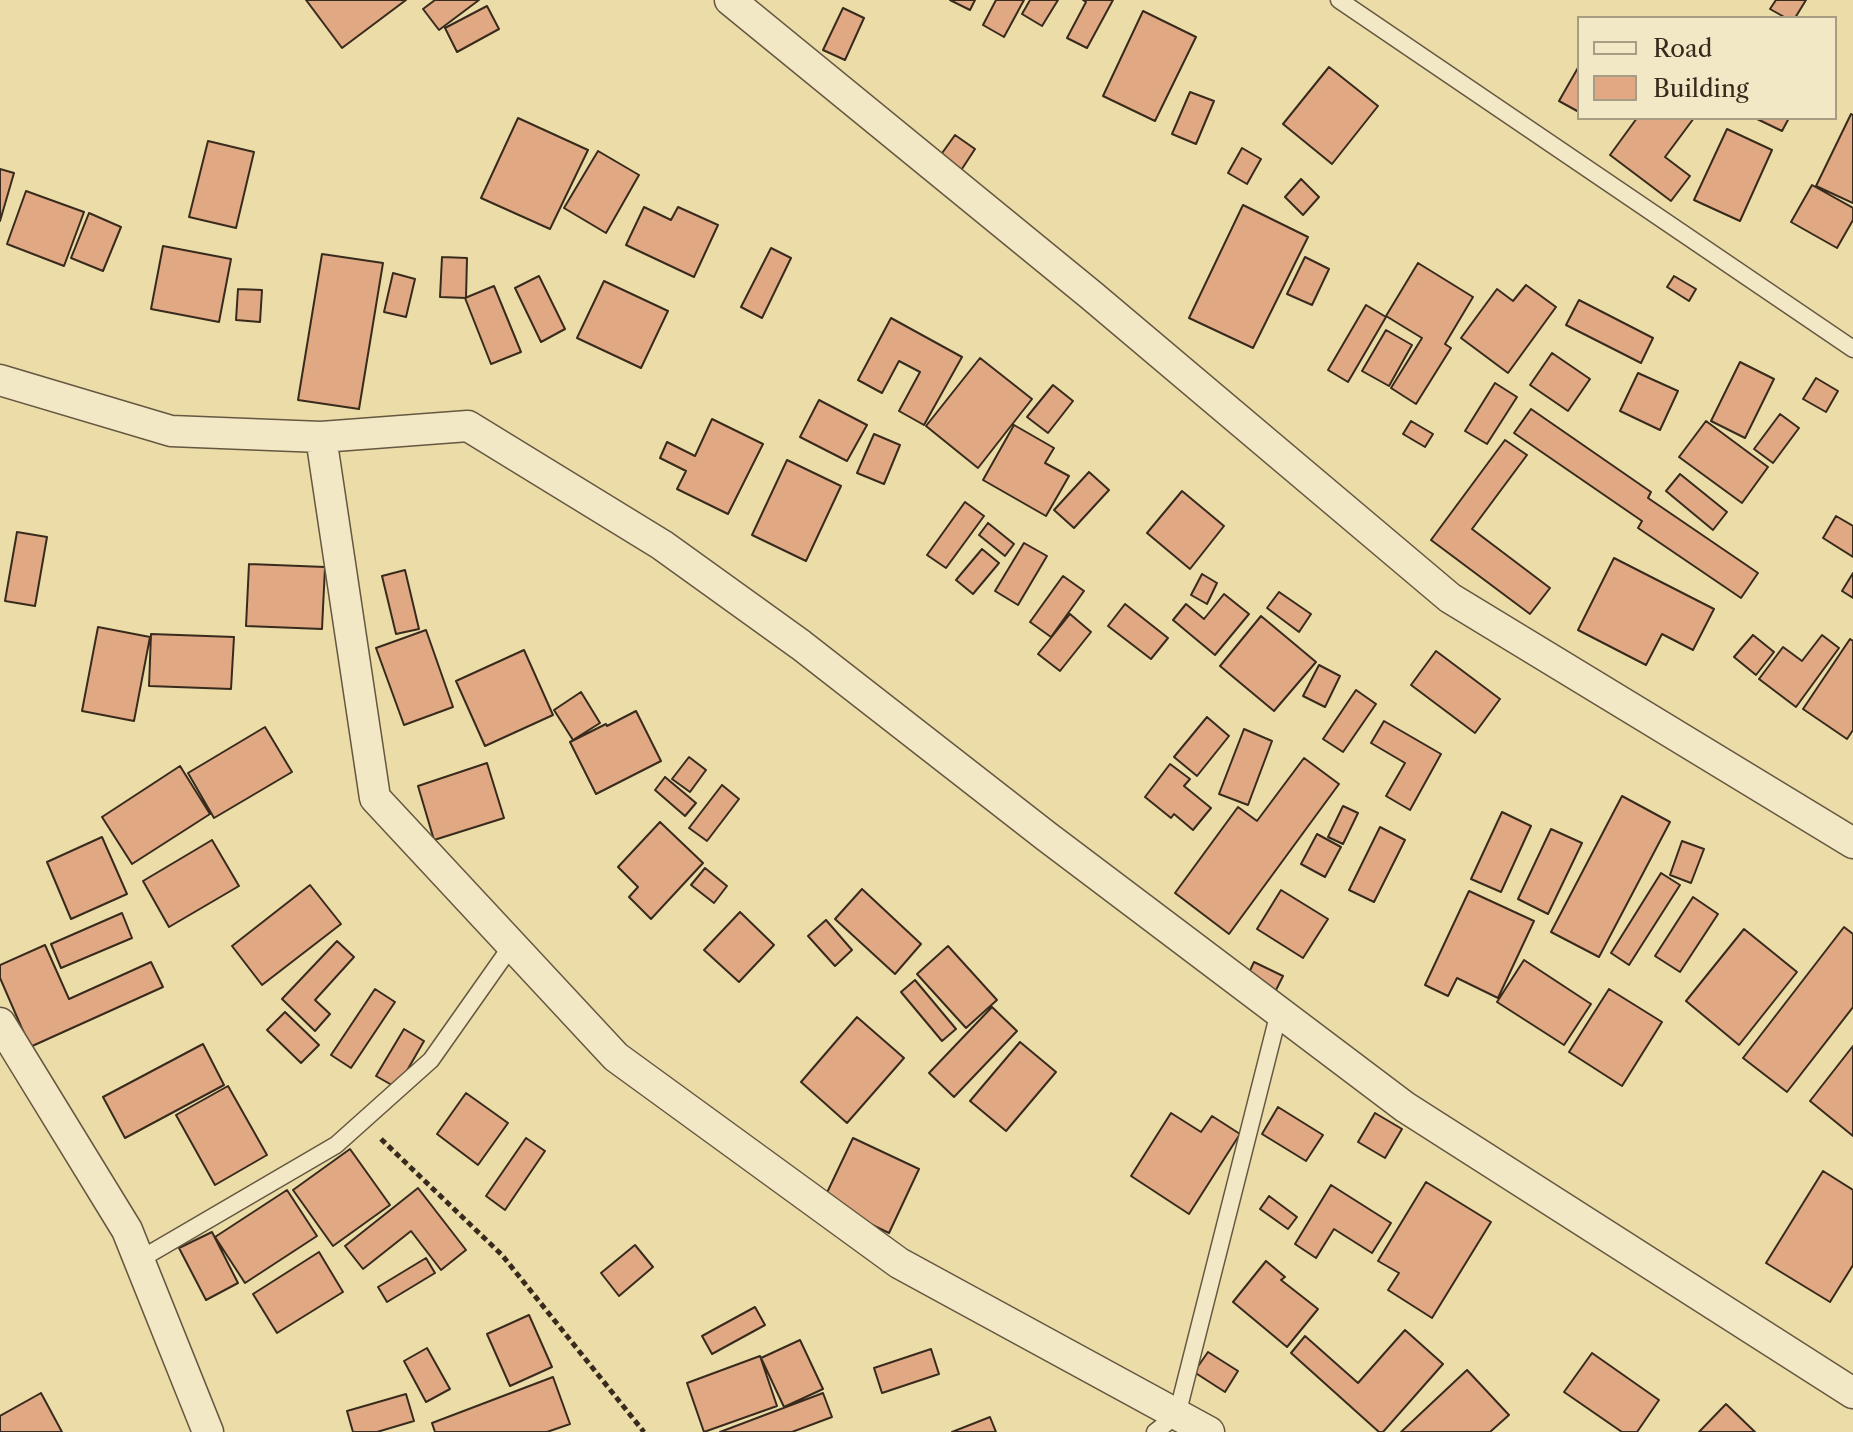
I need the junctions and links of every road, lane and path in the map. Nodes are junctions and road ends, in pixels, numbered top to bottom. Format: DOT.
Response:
graph roads {
  1 [pos="730,0"];
  2 [pos="1339,0"];
  3 [pos="1853,349"];
  4 [pos="0,380"];
  5 [pos="321,437"];
  6 [pos="1853,843"];
  7 [pos="512,945"];
  8 [pos="1279,1012"];
  9 [pos="0,1023"];
  10 [pos="363,1122"];
  11 [pos="139,1260"];
  12 [pos="1853,1393"];
  13 [pos="1166,1423"];
  14 [pos="208,1432"];
  15 [pos="644,1432"];
  16 [pos="1209,1432"];
  1 -- 6 [label="street"];
  2 -- 3 [label="lane"];
  4 -- 5 [label="street"];
  5 -- 7 [label="street"];
  5 -- 8 [label="street"];
  7 -- 10 [label="lane"];
  7 -- 13 [label="street"];
  8 -- 12 [label="street"];
  8 -- 13 [label="lane"];
  9 -- 11 [label="street"];
  10 -- 11 [label="lane"];
  10 -- 15 [label="path"];
  11 -- 14 [label="street"];
  13 -- 16 [label="street"];
}
